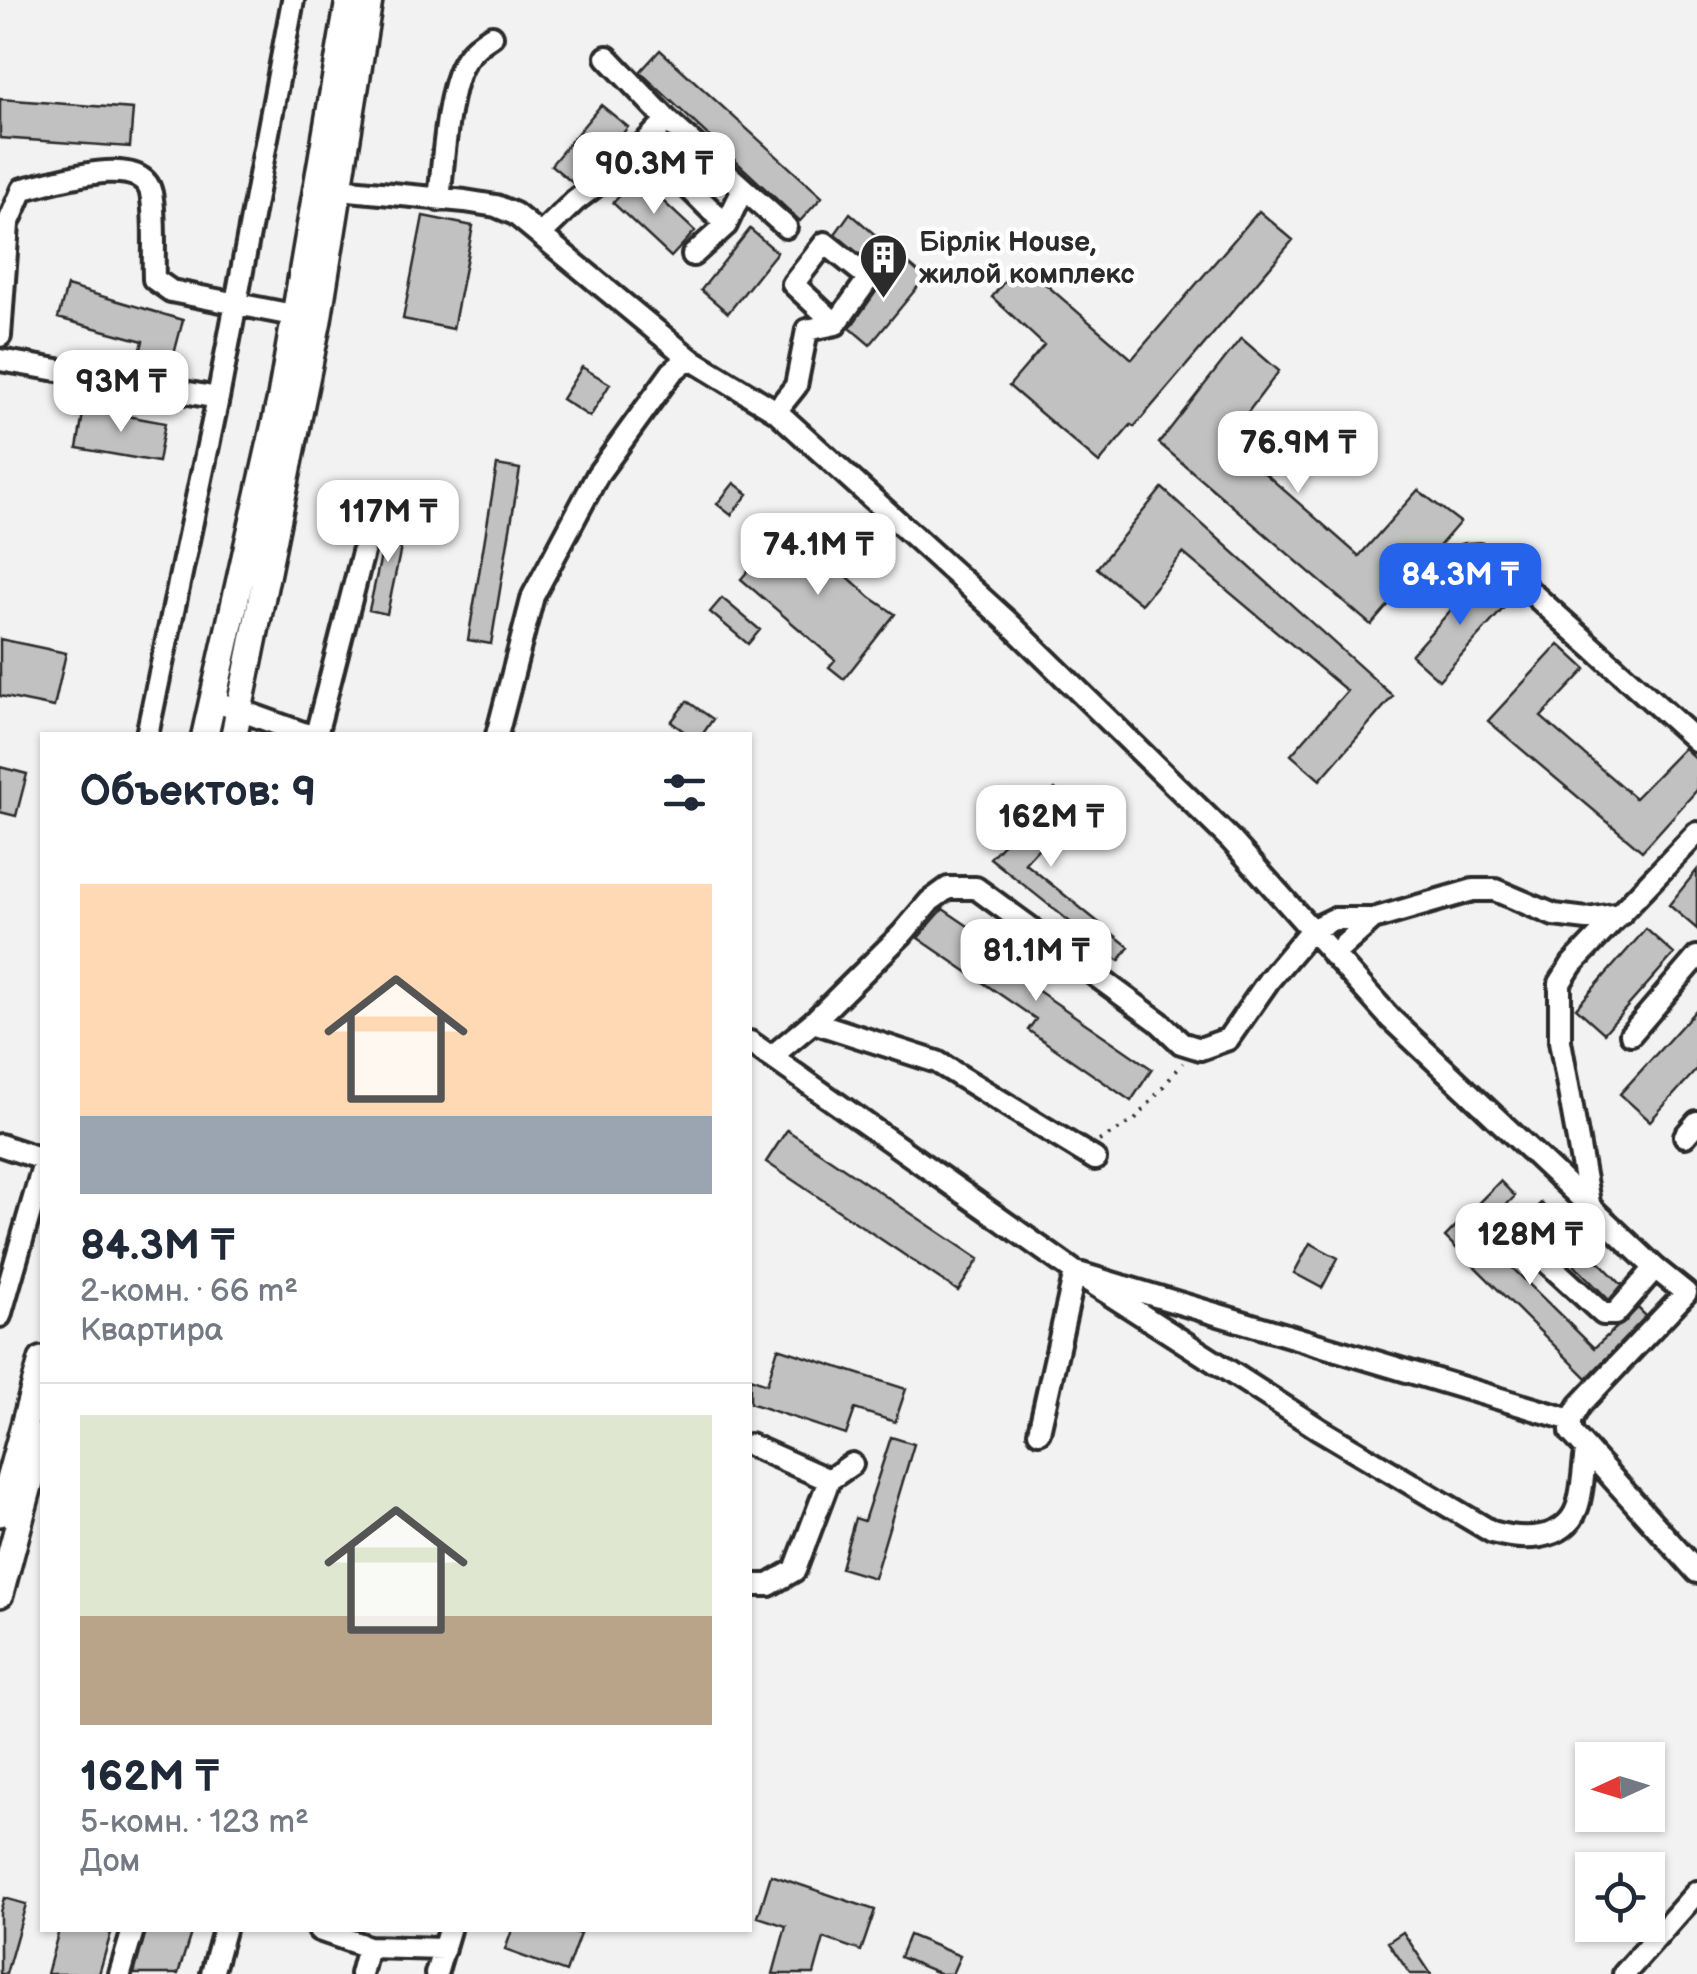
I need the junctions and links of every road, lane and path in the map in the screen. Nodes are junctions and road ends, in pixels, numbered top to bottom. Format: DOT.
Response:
graph roads {
  1 [pos="293,0"];
  2 [pos="349,0"];
  3 [pos="370,0"];
  4 [pos="492,36"];
  5 [pos="607,57"];
  6 [pos="666,120"];
  7 [pos="644,142"];
  8 [pos="339,189"];
  9 [pos="743,189"];
  10 [pos="439,200"];
  11 [pos="726,225"];
  12 [pos="786,227"];
  13 [pos="541,234"];
  14 [pos="693,255"];
  15 [pos="235,305"];
  16 [pos="306,318"];
  17 [pos="836,324"];
  18 [pos="0,336"];
  19 [pos="689,358"];
  20 [pos="0,360"];
  21 [pos="218,398"];
  22 [pos="776,412"];
  23 [pos="370,525"];
  24 [pos="1442,580"];
  25 [pos="212,701"];
  26 [pos="240,709"];
  27 [pos="149,732"];
  28 [pos="205,732"];
  29 [pos="235,732"];
  30 [pos="300,732"];
  31 [pos="317,732"];
  32 [pos="498,732"];
  33 [pos="1697,740"];
  34 [pos="1697,832"];
  35 [pos="1621,914"];
  36 [pos="1373,919"];
  37 [pos="1311,930"];
  38 [pos="1334,955"];
  39 [pos="1697,957"];
  40 [pos="813,1022"];
  41 [pos="1631,1034"];
  42 [pos="752,1043"];
  43 [pos="1200,1049"];
  44 [pos="771,1057"];
  45 [pos="0,1146"];
  46 [pos="1088,1154"];
  47 [pos="40,1158"];
  48 [pos="40,1177"];
  49 [pos="1590,1208"];
  50 [pos="1513,1230"];
  51 [pos="1655,1268"];
  52 [pos="1076,1272"];
  53 [pos="1691,1288"];
  54 [pos="0,1316"];
  55 [pos="40,1367"];
  56 [pos="1571,1420"];
  57 [pos="1039,1432"];
  58 [pos="40,1444"];
  59 [pos="752,1446"];
  60 [pos="1586,1452"];
  61 [pos="852,1464"];
  62 [pos="829,1480"];
  63 [pos="0,1512"];
  64 [pos="1697,1572"];
  65 [pos="752,1585"];
  66 [pos="0,1594"];
  67 [pos="1697,1892"];
  68 [pos="131,1932"];
  69 [pos="223,1932"];
  70 [pos="325,1932"];
  71 [pos="446,1939"];
  72 [pos="368,1947"];
  73 [pos="120,1974"];
  74 [pos="212,1974"];
  75 [pos="361,1974"];
  76 [pos="436,1974"];
  77 [pos="1624,1974"];
  1 -- 15 [label="street"];
  2 -- 16 [label="main road"];
  3 -- 8 [label="main road"];
  4 -- 10 [label="street"];
  5 -- 6 [label="street"];
  6 -- 7 [label="street"];
  6 -- 9 [label="street"];
  7 -- 11 [label="street"];
  7 -- 13 [label="street"];
  8 -- 10 [label="street"];
  8 -- 16 [label="main road"];
  9 -- 11 [label="street"];
  9 -- 12 [label="street"];
  10 -- 13 [label="street"];
  11 -- 14 [label="street"];
  13 -- 19 [label="street"];
  15 -- 16 [label="street"];
  15 -- 18 [label="street"];
  15 -- 21 [label="street"];
  16 -- 25 [label="main road"];
  16 -- 26 [label="main road"];
  17 -- 22 [label="street"];
  19 -- 22 [label="street"];
  19 -- 32 [label="street"];
  20 -- 21 [label="street"];
  21 -- 27 [label="street"];
  22 -- 37 [label="street"];
  23 -- 31 [label="street"];
  24 -- 33 [label="street"];
  25 -- 26 [label="street"];
  25 -- 28 [label="main road"];
  26 -- 29 [label="main road"];
  26 -- 30 [label="street"];
  34 -- 35 [label="street"];
  35 -- 36 [label="street"];
  35 -- 49 [label="street"];
  36 -- 37 [label="street"];
  36 -- 38 [label="street"];
  37 -- 38 [label="street"];
  37 -- 43 [label="street"];
  38 -- 49 [label="street"];
  39 -- 41 [label="street"];
  40 -- 43 [label="street"];
  40 -- 44 [label="street"];
  40 -- 46 [label="street"];
  42 -- 44 [label="street"];
  43 -- 46 [label="path"];
  44 -- 52 [label="street"];
  45 -- 47 [label="street"];
  48 -- 54 [label="street"];
  49 -- 51 [label="street"];
  50 -- 51 [label="street"];
  51 -- 53 [label="street"];
  52 -- 56 [label="street"];
  52 -- 57 [label="street"];
  52 -- 60 [label="street"];
  53 -- 56 [label="street"];
  55 -- 63 [label="main road"];
  56 -- 60 [label="street"];
  58 -- 66 [label="main road"];
  59 -- 62 [label="street"];
  60 -- 64 [label="street"];
  61 -- 62 [label="street"];
  62 -- 65 [label="street"];
  67 -- 77 [label="street"];
  68 -- 73 [label="street"];
  69 -- 74 [label="street"];
  70 -- 72 [label="street"];
  71 -- 72 [label="street"];
  71 -- 76 [label="street"];
  72 -- 75 [label="street"];
}
